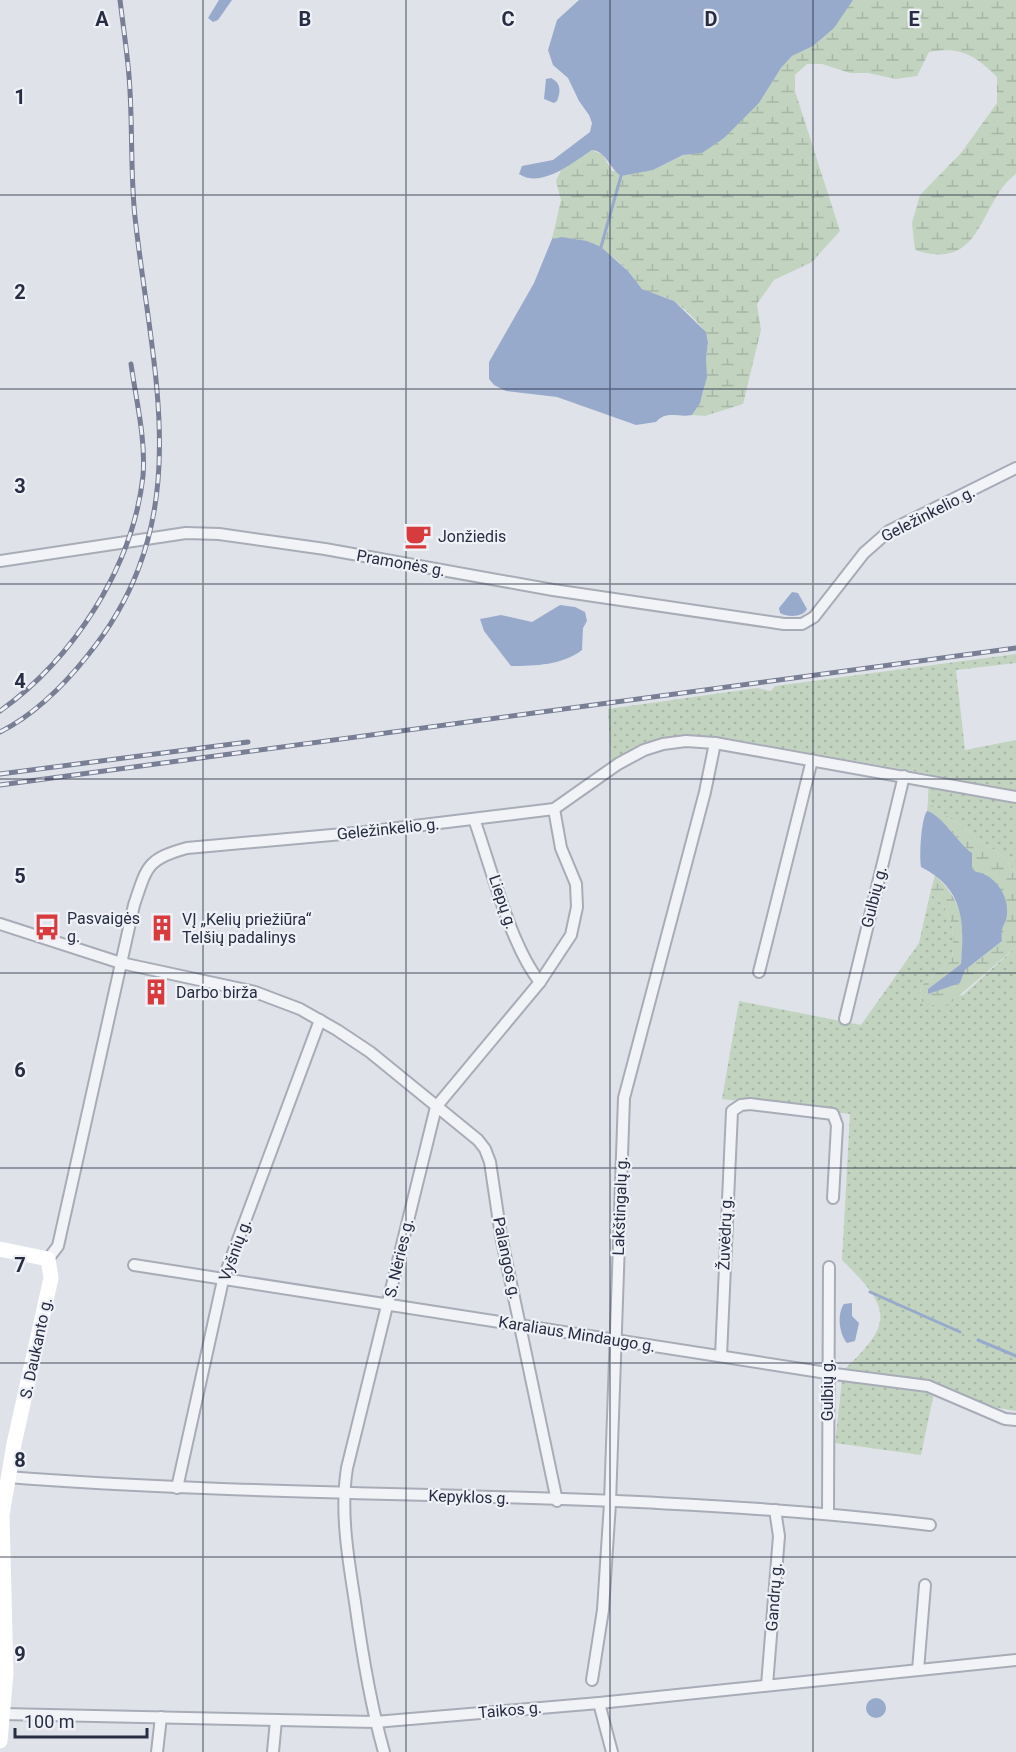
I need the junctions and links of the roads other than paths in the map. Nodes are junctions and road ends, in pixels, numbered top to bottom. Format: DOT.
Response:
graph roads {
  1 [pos="1016,468"];
  2 [pos="0,561"];
  3 [pos="802,624"];
  4 [pos="715,743"];
  5 [pos="812,760"];
  6 [pos="904,776"];
  7 [pos="1016,797"];
  8 [pos="554,809"];
  9 [pos="474,819"];
  10 [pos="0,924"];
  11 [pos="121,963"];
  12 [pos="759,972"];
  13 [pos="540,982"];
  14 [pos="845,1019"];
  15 [pos="320,1020"];
  16 [pos="436,1107"];
  17 [pos="833,1198"];
  18 [pos="0,1249"];
  19 [pos="48,1259"];
  20 [pos="134,1265"];
  21 [pos="829,1267"];
  22 [pos="223,1280"];
  23 [pos="387,1306"];
  24 [pos="522,1326"];
  25 [pos="615,1340"];
  26 [pos="721,1356"];
  27 [pos="827,1373"];
  28 [pos="1016,1420"];
  29 [pos="8,1477"];
  30 [pos="177,1488"];
  31 [pos="345,1492"];
  32 [pos="557,1501"];
  33 [pos="610,1503"];
  34 [pos="775,1509"];
  35 [pos="828,1513"];
  36 [pos="1,1515"];
  37 [pos="930,1525"];
  38 [pos="925,1585"];
  39 [pos="1016,1660"];
  40 [pos="918,1670"];
  41 [pos="592,1680"];
  42 [pos="767,1685"];
  43 [pos="599,1703"];
  44 [pos="3,1714"];
  45 [pos="161,1717"];
  46 [pos="276,1720"];
  47 [pos="375,1722"];
  48 [pos="0,1741"];
  49 [pos="157,1752"];
  50 [pos="273,1752"];
  51 [pos="384,1752"];
  52 [pos="612,1752"];
  1 -- 3 [label="street, Geležinkelio g."];
  2 -- 3 [label="street, Pramonės g."];
  4 -- 5 [label="street, Geležinkelio g."];
  4 -- 8 [label="street, Geležinkelio g."];
  4 -- 25 [label="street, Lakštingalų g."];
  5 -- 6 [label="street, Geležinkelio g."];
  5 -- 12 [label="street"];
  6 -- 7 [label="street, Geležinkelio g."];
  6 -- 14 [label="street, Gulbių g."];
  8 -- 9 [label="street, Geležinkelio g."];
  8 -- 13 [label="street, S. Nėries g."];
  9 -- 11 [label="street, Geležinkelio g."];
  9 -- 13 [label="street, Liepų g."];
  10 -- 11 [label="street"];
  11 -- 15 [label="street"];
  11 -- 19 [label="street, S. Daukanto g."];
  13 -- 16 [label="street, S. Nėries g."];
  15 -- 16 [label="street"];
  15 -- 22 [label="street, Vyšnių g."];
  16 -- 23 [label="street, S. Nėries g."];
  16 -- 24 [label="street, Palangos g."];
  17 -- 26 [label="street, Žuvėdrų g."];
  18 -- 19 [label="main road"];
  19 -- 29 [label="main road, S. Daukanto g."];
  20 -- 22 [label="street, Karaliaus Mindaugo g."];
  21 -- 27 [label="street, Gulbių g."];
  22 -- 23 [label="street, Karaliaus Mindaugo g."];
  22 -- 30 [label="street, Vyšnių g."];
  23 -- 24 [label="street, Karaliaus Mindaugo g."];
  23 -- 31 [label="street, S. Nėries g."];
  24 -- 25 [label="street, Karaliaus Mindaugo g."];
  24 -- 32 [label="street, Palangos g."];
  25 -- 26 [label="street, Karaliaus Mindaugo g."];
  25 -- 33 [label="street, Lakštingalų g."];
  26 -- 27 [label="street, Karaliaus Mindaugo g."];
  27 -- 28 [label="street, Karaliaus Mindaugo g."];
  27 -- 35 [label="street, Gulbių g."];
  29 -- 30 [label="street, Kepyklos g."];
  29 -- 36 [label="main road, S. Daukanto g."];
  30 -- 31 [label="street, Kepyklos g."];
  31 -- 32 [label="street, Kepyklos g."];
  31 -- 47 [label="street, S. Nėries g."];
  32 -- 33 [label="street, Kepyklos g."];
  33 -- 34 [label="street, Kepyklos g."];
  33 -- 41 [label="street, Lakštingalų g."];
  34 -- 35 [label="street, Kepyklos g."];
  34 -- 42 [label="street, Gandrų g."];
  35 -- 37 [label="street, Kepyklos g."];
  36 -- 44 [label="main road, S. Daukanto g."];
  38 -- 40 [label="street"];
  39 -- 40 [label="street, Taikos g."];
  40 -- 42 [label="street, Taikos g."];
  42 -- 43 [label="street, Taikos g."];
  43 -- 47 [label="street, Taikos g."];
  43 -- 52 [label="street"];
  44 -- 45 [label="street, Taikos g."];
  44 -- 48 [label="main road, S. Daukanto g."];
  45 -- 46 [label="street, Taikos g."];
  45 -- 49 [label="street"];
  46 -- 47 [label="street, Taikos g."];
  46 -- 50 [label="street"];
  47 -- 51 [label="street, S. Nėries g."];
}
